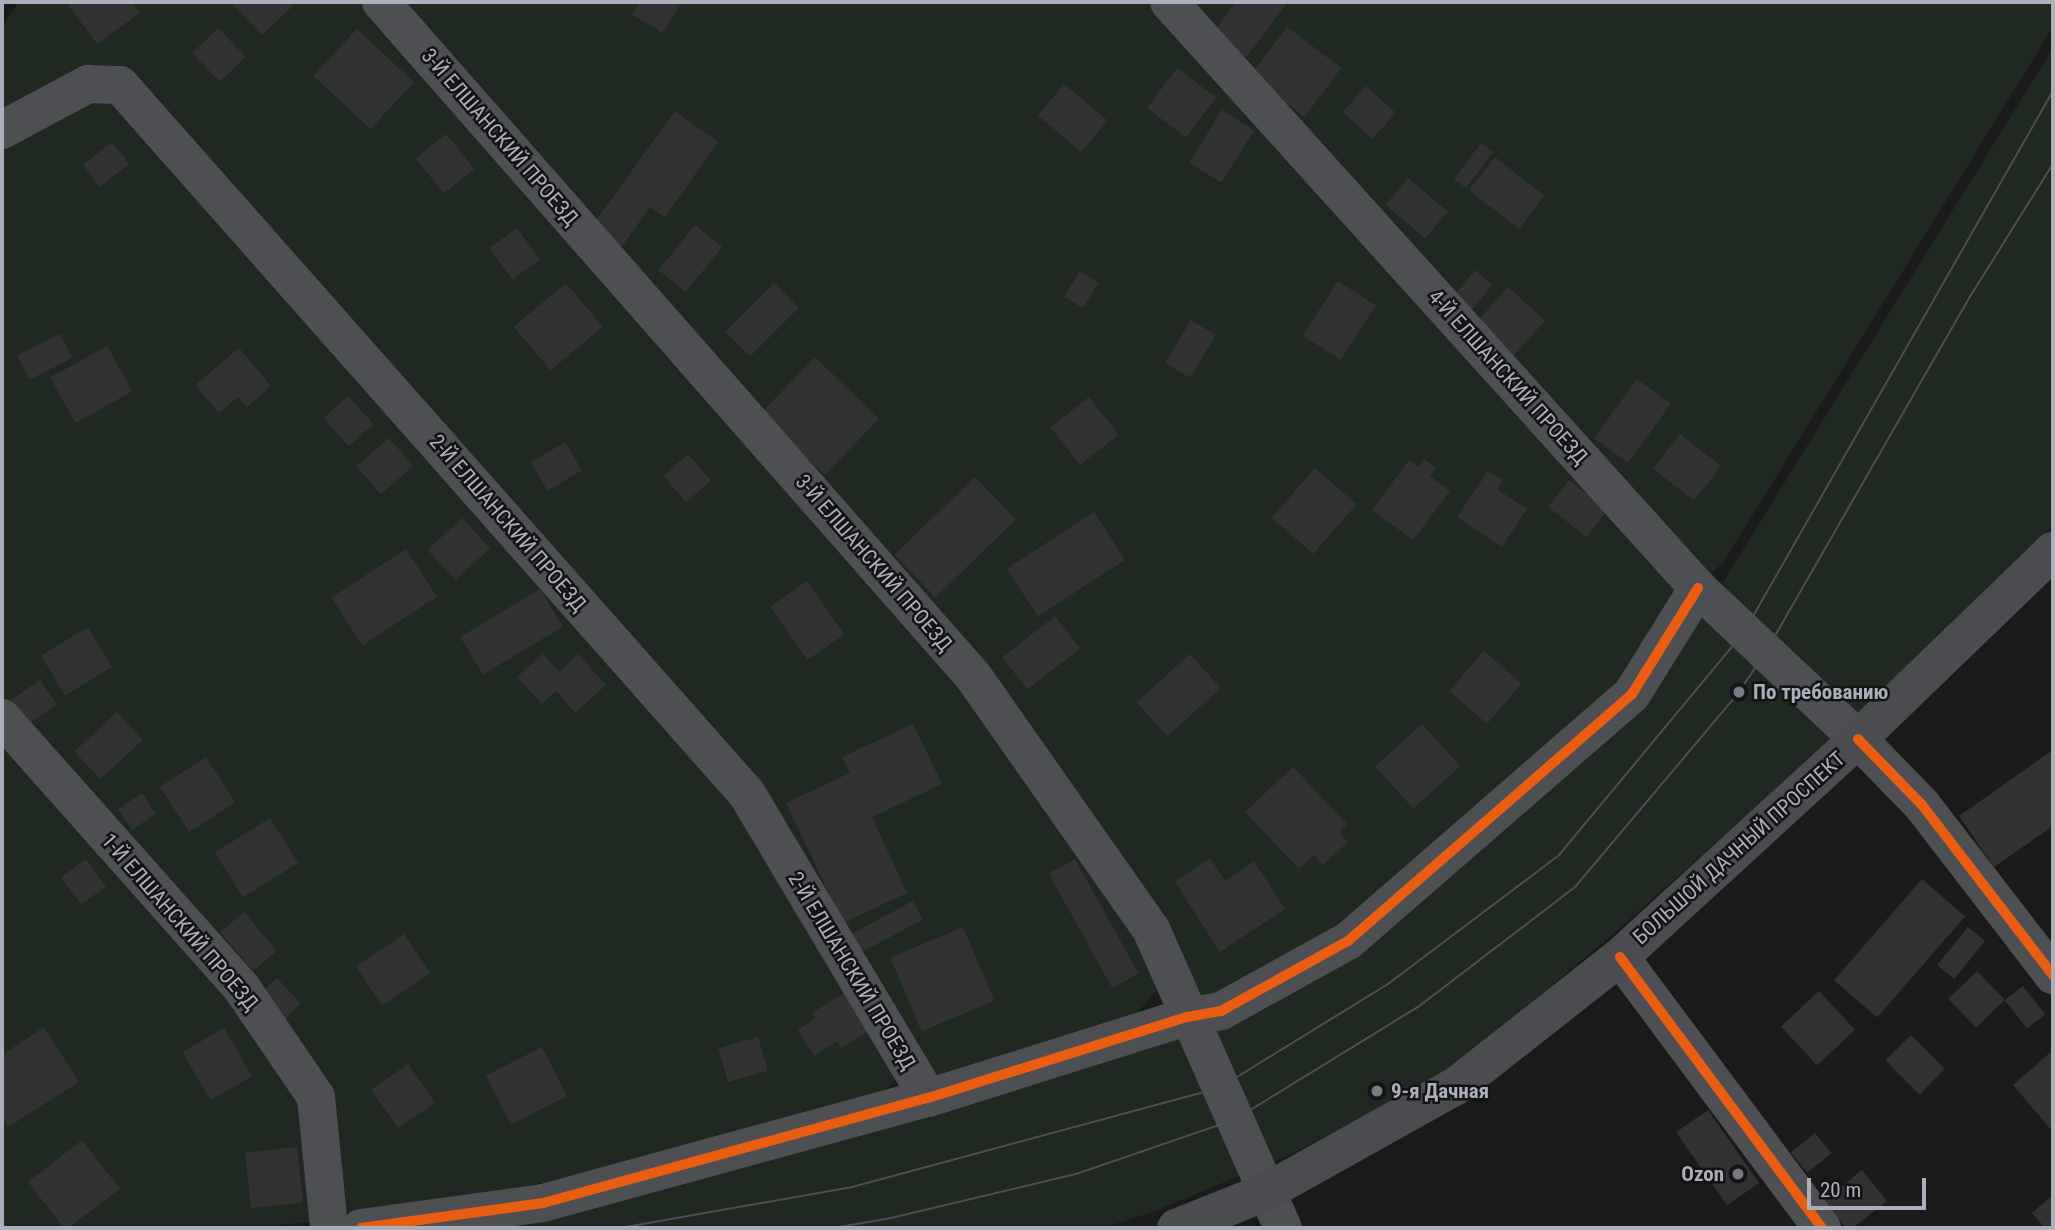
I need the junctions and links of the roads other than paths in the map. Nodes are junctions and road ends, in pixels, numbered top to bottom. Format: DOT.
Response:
graph roads {
  1 [pos="381,2"];
  2 [pos="1169,2"];
  3 [pos="2,130"];
  4 [pos="2053,551"];
  5 [pos="1698,588"];
  6 [pos="2,718"];
  7 [pos="1858,739"];
  8 [pos="1619,957"];
  9 [pos="2053,975"];
  10 [pos="1187,1017"];
  11 [pos="928,1098"];
  12 [pos="1266,1192"];
  13 [pos="329,1228"];
  14 [pos="362,1228"];
  15 [pos="1175,1228"];
  16 [pos="1283,1228"];
  17 [pos="1822,1228"];
  1 -- 10 [label="street, 3-Й ЕЛШАНСКИЙ ПРОЕЗД"];
  2 -- 5 [label="street, 4-Й ЕЛШАНСКИЙ ПРОЕЗД"];
  3 -- 11 [label="street, 2-Й ЕЛШАНСКИЙ ПРОЕЗД"];
  4 -- 7 [label="main road, БОЛЬШОЙ ДАЧНЫЙ ПРОСПЕКТ"];
  5 -- 7 [label="street, 4-Й ЕЛШАНСКИЙ ПРОЕЗД"];
  5 -- 10 [label="street"];
  6 -- 13 [label="street, 1-Й ЕЛШАНСКИЙ ПРОЕЗД"];
  7 -- 8 [label="main road, БОЛЬШОЙ ДАЧНЫЙ ПРОСПЕКТ"];
  7 -- 9 [label="street, 4-Й ЕЛШАНСКИЙ ПРОЕЗД"];
  8 -- 12 [label="main road, БОЛЬШОЙ ДАЧНЫЙ ПРОСПЕКТ"];
  8 -- 17 [label="street"];
  10 -- 11 [label="street"];
  10 -- 12 [label="street, 3-Й ЕЛШАНСКИЙ ПРОЕЗД"];
  11 -- 14 [label="street"];
  12 -- 15 [label="main road, БОЛЬШОЙ ДАЧНЫЙ ПРОСПЕКТ"];
  12 -- 16 [label="street, 3-Й ЕЛШАНСКИЙ ПРОЕЗД"];
}
